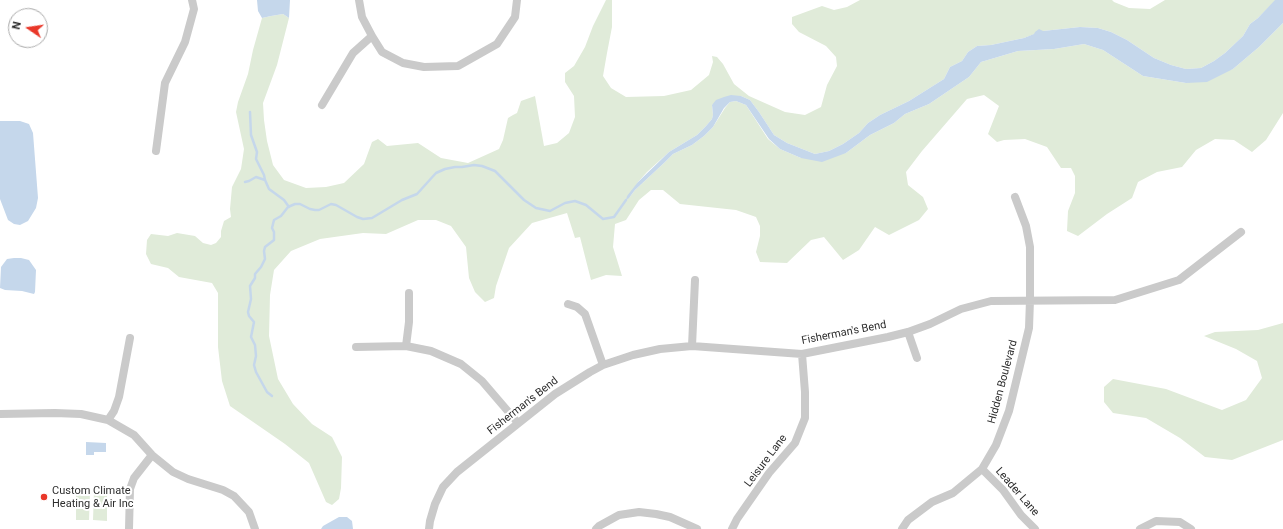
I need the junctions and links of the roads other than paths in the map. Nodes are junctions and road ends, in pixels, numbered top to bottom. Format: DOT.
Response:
graph roads {
  1 [pos="192,0"];
  2 [pos="360,0"];
  3 [pos="517,0"];
  4 [pos="372,36"];
  5 [pos="322,105"];
  6 [pos="156,151"];
  7 [pos="1015,197"];
  8 [pos="1241,232"];
  9 [pos="694,280"];
  10 [pos="409,293"];
  11 [pos="1030,300"];
  12 [pos="568,304"];
  13 [pos="908,332"];
  14 [pos="130,338"];
  15 [pos="406,346"];
  16 [pos="692,346"];
  17 [pos="356,347"];
  18 [pos="802,354"];
  19 [pos="917,358"];
  20 [pos="603,365"];
  21 [pos="0,414"];
  22 [pos="108,420"];
  23 [pos="518,423"];
  24 [pos="152,455"];
  25 [pos="982,468"];
  26 [pos="129,529"];
  27 [pos="255,529"];
  28 [pos="429,529"];
  29 [pos="596,529"];
  30 [pos="697,529"];
  31 [pos="732,529"];
  32 [pos="902,529"];
  33 [pos="1035,529"];
  34 [pos="1140,529"];
  35 [pos="1191,529"];
  1 -- 6 [label="street"];
  2 -- 4 [label="street"];
  3 -- 4 [label="street"];
  4 -- 5 [label="street"];
  7 -- 11 [label="street, Hidden Boulevard"];
  8 -- 11 [label="street, Fisherman's Bend"];
  9 -- 16 [label="street"];
  10 -- 15 [label="street"];
  11 -- 13 [label="street, Fisherman's Bend"];
  11 -- 25 [label="street, Hidden Boulevard"];
  12 -- 20 [label="street"];
  13 -- 18 [label="street, Fisherman's Bend"];
  13 -- 19 [label="street"];
  14 -- 22 [label="street"];
  15 -- 17 [label="street"];
  15 -- 23 [label="street"];
  16 -- 18 [label="street, Fisherman's Bend"];
  16 -- 20 [label="street, Fisherman's Bend"];
  18 -- 31 [label="street, Leisure Lane"];
  20 -- 23 [label="street, Fisherman's Bend"];
  21 -- 22 [label="street"];
  22 -- 24 [label="street"];
  23 -- 28 [label="street, Fisherman's Bend"];
  24 -- 26 [label="street"];
  24 -- 27 [label="street"];
  25 -- 32 [label="street, Hidden Boulevard"];
  25 -- 33 [label="street, Leader Lane"];
  29 -- 30 [label="street"];
  34 -- 35 [label="street"];
}
